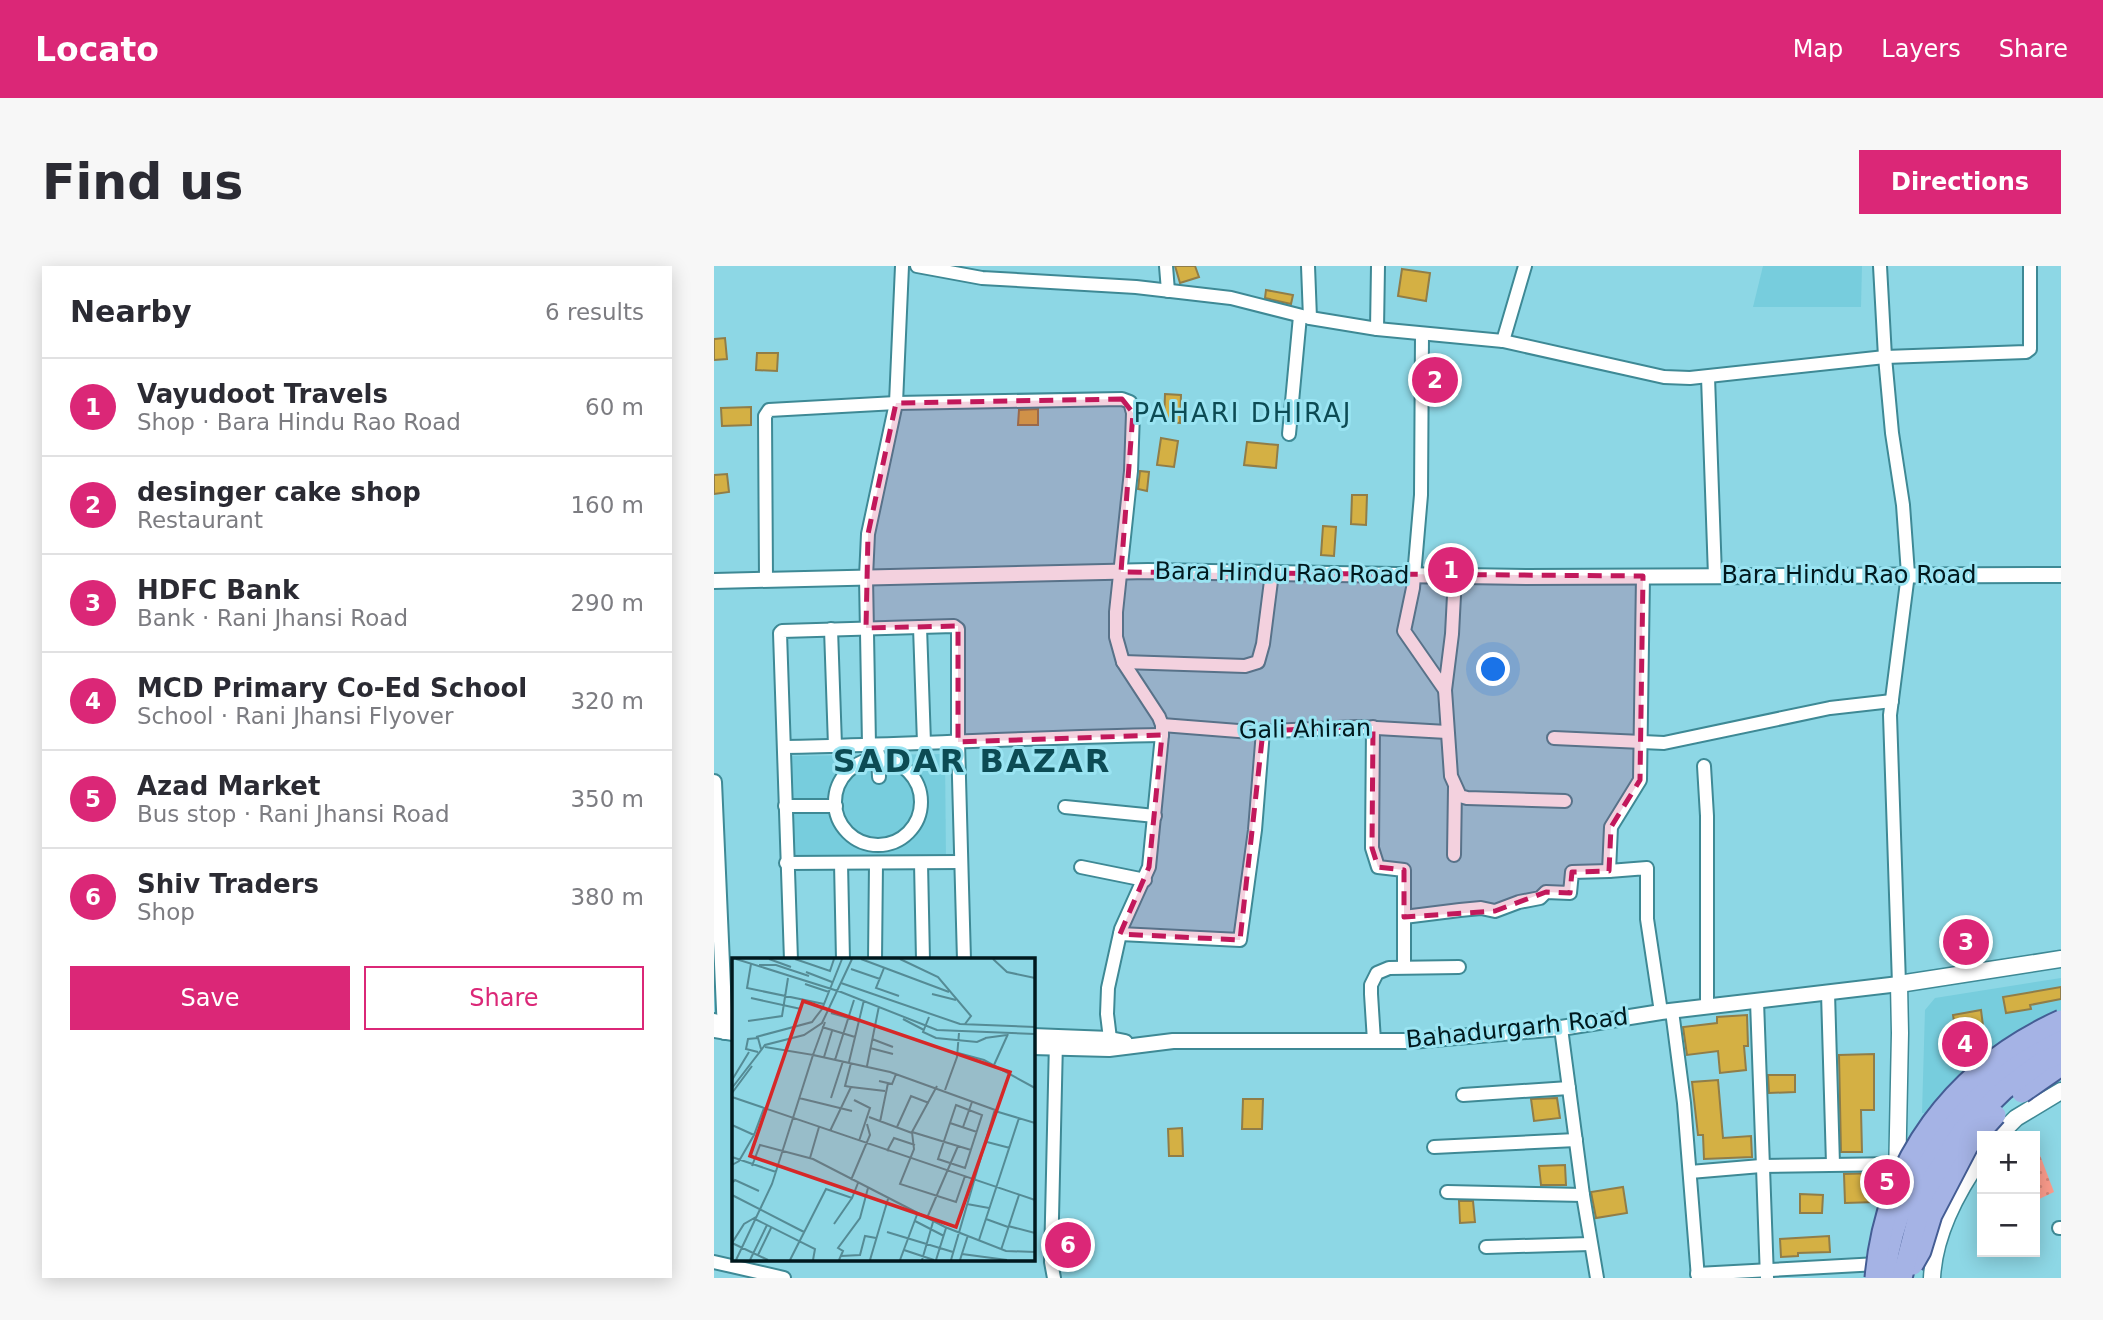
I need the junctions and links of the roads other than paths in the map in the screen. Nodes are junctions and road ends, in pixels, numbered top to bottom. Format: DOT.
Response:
graph roads {
  1 [pos="902,266"];
  2 [pos="917,266"];
  3 [pos="1166,266"];
  4 [pos="1308,266"];
  5 [pos="1378,266"];
  6 [pos="1525,266"];
  7 [pos="1880,266"];
  8 [pos="2030,266"];
  9 [pos="968,271"];
  10 [pos="1168,291"];
  11 [pos="1305,317"];
  12 [pos="1377,329"];
  13 [pos="1422,334"];
  14 [pos="1503,341"];
  15 [pos="1885,357"];
  16 [pos="1709,377"];
  17 [pos="896,403"];
  18 [pos="1289,434"];
  19 [pos="1121,572"];
  20 [pos="1272,573"];
  21 [pos="1908,575"];
  22 [pos="2061,575"];
  23 [pos="1414,576"];
  24 [pos="1455,576"];
  25 [pos="1643,576"];
  26 [pos="1715,576"];
  27 [pos="866,577"];
  28 [pos="714,580"];
  29 [pos="766,580"];
  30 [pos="920,627"];
  31 [pos="866,628"];
  32 [pos="831,629"];
  33 [pos="1123,662"];
  34 [pos="1445,690"];
  35 [pos="1892,701"];
  36 [pos="1373,727"];
  37 [pos="1162,730"];
  38 [pos="1263,731"];
  39 [pos="1447,732"];
  40 [pos="1554,738"];
  41 [pos="958,742"];
  42 [pos="923,743"];
  43 [pos="1641,743"];
  44 [pos="874,745"];
  45 [pos="835,746"];
  46 [pos="784,747"];
  47 [pos="878,760"];
  48 [pos="1704,766"];
  49 [pos="879,777"];
  50 [pos="714,782"];
  51 [pos="1455,787"];
  52 [pos="1565,801"];
  53 [pos="785,806"];
  54 [pos="836,806"];
  55 [pos="1065,807"];
  56 [pos="1155,816"];
  57 [pos="878,845"];
  58 [pos="1454,855"];
  59 [pos="961,862"];
  60 [pos="786,863"];
  61 [pos="841,863"];
  62 [pos="877,863"];
  63 [pos="922,863"];
  64 [pos="1081,867"];
  65 [pos="1609,870"];
  66 [pos="1144,880"];
  67 [pos="1404,917"];
  68 [pos="1120,934"];
  69 [pos="791,958"];
  70 [pos="843,958"];
  71 [pos="875,958"];
  72 [pos="923,958"];
  73 [pos="964,958"];
  74 [pos="2061,959"];
  75 [pos="1404,967"];
  76 [pos="1459,967"];
  77 [pos="1899,984"];
  78 [pos="1828,993"];
  79 [pos="1757,1001"];
  80 [pos="1707,1007"];
  81 [pos="1666,1012"];
  82 [pos="2061,1020"];
  83 [pos="723,1026"];
  84 [pos="1561,1028"];
  85 [pos="2061,1036"];
  86 [pos="1034,1037"];
  87 [pos="1374,1041"];
  88 [pos="1055,1043"];
  89 [pos="1110,1044"];
  90 [pos="1034,1047"];
  91 [pos="2061,1053"];
  92 [pos="2061,1066"];
  93 [pos="1569,1088"];
  94 [pos="2061,1091"];
  95 [pos="1463,1095"];
  96 [pos="2003,1131"];
  97 [pos="1576,1140"];
  98 [pos="1434,1147"];
  99 [pos="1977,1163"];
  100 [pos="1833,1164"];
  101 [pos="1761,1166"];
  102 [pos="1898,1169"];
  103 [pos="1690,1172"];
  104 [pos="1447,1192"];
  105 [pos="1583,1195"];
  106 [pos="1947,1218"];
  107 [pos="1590,1244"];
  108 [pos="1486,1247"];
  109 [pos="714,1262"];
  110 [pos="1767,1273"];
  111 [pos="1880,1273"];
  112 [pos="1698,1276"];
  113 [pos="784,1278"];
  114 [pos="1054,1278"];
  115 [pos="1597,1278"];
  116 [pos="1904,1278"];
  117 [pos="1932,1278"];
  1 -- 17 [label="street"];
  2 -- 9 [label="street"];
  3 -- 10 [label="street"];
  4 -- 11 [label="street"];
  5 -- 12 [label="street"];
  6 -- 14 [label="street"];
  7 -- 15 [label="street"];
  8 -- 15 [label="street"];
  9 -- 10 [label="street"];
  10 -- 11 [label="street"];
  11 -- 12 [label="street"];
  11 -- 18 [label="street"];
  12 -- 13 [label="street"];
  13 -- 14 [label="street"];
  13 -- 23 [label="street"];
  14 -- 16 [label="street"];
  15 -- 16 [label="street"];
  15 -- 21 [label="street"];
  16 -- 26 [label="street"];
  17 -- 19 [label="street"];
  17 -- 27 [label="street"];
  17 -- 29 [label="street"];
  19 -- 20 [label="street, Bara Hindu Rao Road"];
  19 -- 27 [label="street, Bara Hindu Rao Road"];
  19 -- 33 [label="street"];
  20 -- 23 [label="street, Bara Hindu Rao Road"];
  20 -- 33 [label="street"];
  21 -- 22 [label="street, Bara Hindu Rao Road"];
  21 -- 26 [label="street, Bara Hindu Rao Road"];
  21 -- 35 [label="street"];
  23 -- 24 [label="street, Bara Hindu Rao Road"];
  23 -- 34 [label="street"];
  24 -- 25 [label="street, Bara Hindu Rao Road"];
  24 -- 34 [label="street"];
  25 -- 26 [label="street, Bara Hindu Rao Road"];
  25 -- 43 [label="street"];
  27 -- 29 [label="street, Bara Hindu Rao Road"];
  27 -- 31 [label="street"];
  28 -- 29 [label="street, Bara Hindu Rao Road"];
  30 -- 31 [label="street"];
  30 -- 41 [label="street"];
  30 -- 42 [label="street"];
  31 -- 32 [label="street"];
  31 -- 44 [label="street"];
  32 -- 45 [label="street"];
  32 -- 46 [label="street"];
  33 -- 37 [label="street"];
  34 -- 39 [label="street"];
  35 -- 43 [label="street"];
  35 -- 77 [label="street"];
  36 -- 38 [label="street, Gali Ahiran"];
  36 -- 39 [label="street, Gali Ahiran"];
  36 -- 67 [label="street"];
  37 -- 38 [label="street, Gali Ahiran"];
  37 -- 41 [label="street, Gali Ahiran"];
  37 -- 56 [label="street"];
  38 -- 68 [label="street"];
  39 -- 51 [label="street"];
  40 -- 43 [label="street"];
  41 -- 42 [label="street, Gali Ahiran"];
  41 -- 59 [label="street"];
  42 -- 44 [label="street, Gali Ahiran"];
  43 -- 65 [label="street"];
  44 -- 45 [label="street, Gali Ahiran"];
  44 -- 47 [label="street"];
  45 -- 46 [label="street, Gali Ahiran"];
  46 -- 53 [label="street"];
  47 -- 49 [label="street"];
  47 -- 54 [label="street"];
  47 -- 57 [label="street"];
  48 -- 80 [label="street"];
  50 -- 83 [label="street"];
  51 -- 52 [label="street"];
  51 -- 58 [label="street"];
  53 -- 54 [label="street"];
  53 -- 60 [label="street"];
  54 -- 57 [label="street"];
  55 -- 56 [label="street"];
  56 -- 66 [label="street"];
  57 -- 62 [label="street"];
  59 -- 63 [label="street"];
  59 -- 73 [label="street"];
  60 -- 61 [label="street"];
  60 -- 69 [label="street"];
  61 -- 62 [label="street"];
  61 -- 70 [label="street"];
  62 -- 63 [label="street"];
  62 -- 71 [label="street"];
  63 -- 72 [label="street"];
  64 -- 66 [label="street"];
  65 -- 67 [label="street"];
  65 -- 81 [label="street"];
  66 -- 68 [label="street"];
  67 -- 75 [label="street"];
  68 -- 89 [label="street"];
  74 -- 77 [label="main road"];
  75 -- 76 [label="street"];
  75 -- 87 [label="street"];
  77 -- 78 [label="street, Bahadurgarh Road"];
  77 -- 102 [label="main road"];
  78 -- 79 [label="street, Bahadurgarh Road"];
  78 -- 100 [label="street"];
  79 -- 80 [label="street, Bahadurgarh Road"];
  79 -- 101 [label="street"];
  80 -- 81 [label="street, Bahadurgarh Road"];
  81 -- 84 [label="street, Bahadurgarh Road"];
  81 -- 103 [label="street"];
  82 -- 111 [label="main road, bridge"];
  84 -- 87 [label="street, Bahadurgarh Road"];
  84 -- 93 [label="street"];
  85 -- 111 [label="main road, bridge"];
  86 -- 88 [label="street, Bahadurgarh Road"];
  87 -- 89 [label="street, Bahadurgarh Road"];
  88 -- 89 [label="street, Bahadurgarh Road"];
  88 -- 90 [label="street, Bahadurgarh Road"];
  88 -- 114 [label="street"];
  91 -- 116 [label="main road, bridge"];
  92 -- 116 [label="main road, bridge"];
  93 -- 95 [label="street"];
  93 -- 97 [label="street"];
  94 -- 96 [label="main road"];
  97 -- 98 [label="street"];
  97 -- 105 [label="street"];
  99 -- 106 [label="main road"];
  100 -- 101 [label="street"];
  100 -- 102 [label="street"];
  101 -- 103 [label="street"];
  101 -- 110 [label="street"];
  102 -- 106 [label="main road"];
  102 -- 111 [label="main road"];
  103 -- 112 [label="street"];
  104 -- 105 [label="street"];
  105 -- 107 [label="street"];
  106 -- 117 [label="main road"];
  107 -- 108 [label="street"];
  107 -- 115 [label="street"];
  109 -- 113 [label="street"];
  110 -- 111 [label="street"];
  110 -- 112 [label="street"];
}
